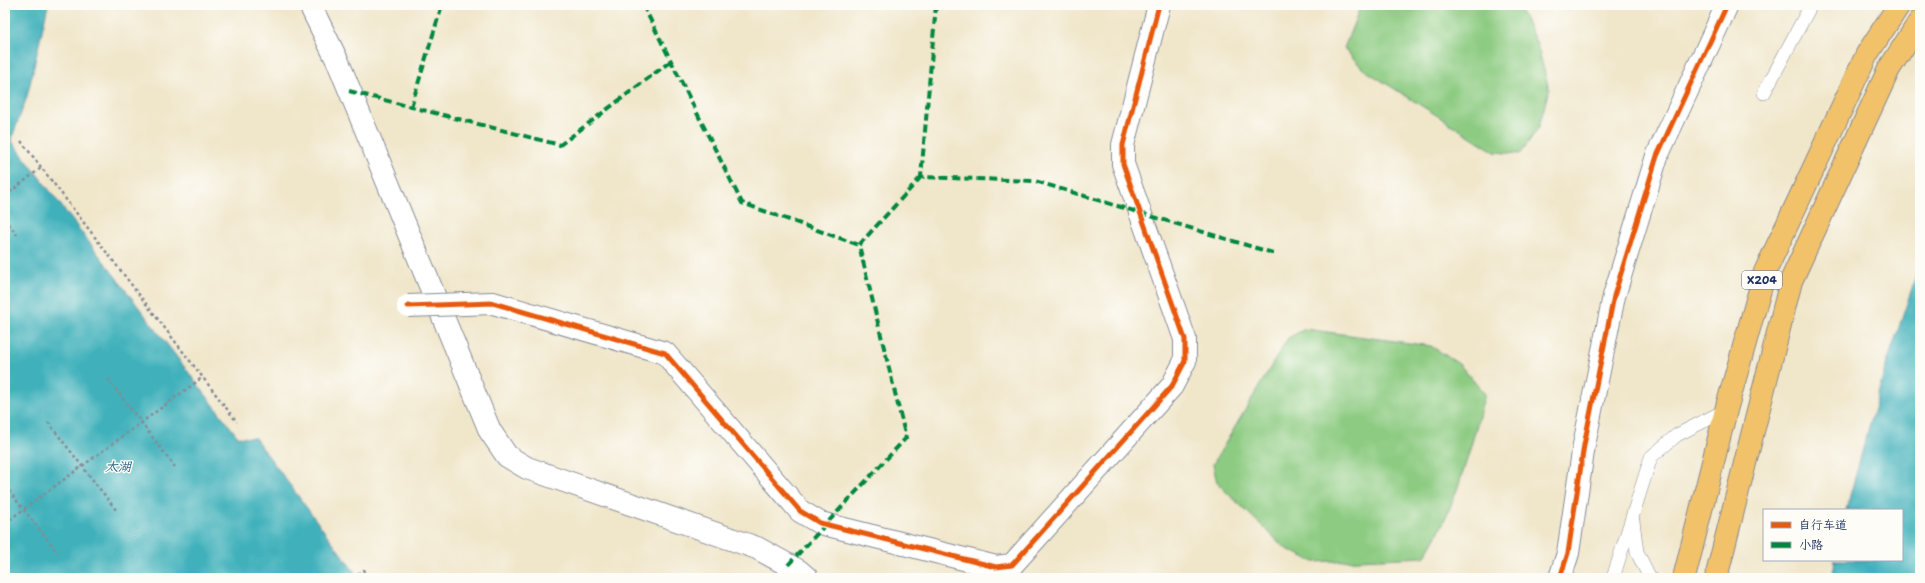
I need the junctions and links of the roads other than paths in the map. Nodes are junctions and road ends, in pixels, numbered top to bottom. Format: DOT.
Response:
graph roads {
  1 [pos="310,5"];
  2 [pos="1159,5"];
  3 [pos="1727,5"];
  4 [pos="1811,5"];
  5 [pos="1899,5"];
  6 [pos="1920,21"];
  7 [pos="1764,93"];
  8 [pos="408,306"];
  9 [pos="1726,410"];
  10 [pos="1632,515"];
  11 [pos="807,578"];
  12 [pos="1560,578"];
  13 [pos="1613,578"];
  14 [pos="1650,578"];
  15 [pos="1684,578"];
  16 [pos="1716,578"];
  1 -- 11 [label="street"];
  2 -- 8 [label="street, bridge"];
  3 -- 12 [label="street"];
  4 -- 7 [label="lane"];
  5 -- 9 [label="main road, X204"];
  6 -- 16 [label="main road, X204"];
  9 -- 10 [label="lane"];
  9 -- 15 [label="main road, X204"];
  10 -- 13 [label="lane"];
  10 -- 14 [label="lane"];
}
